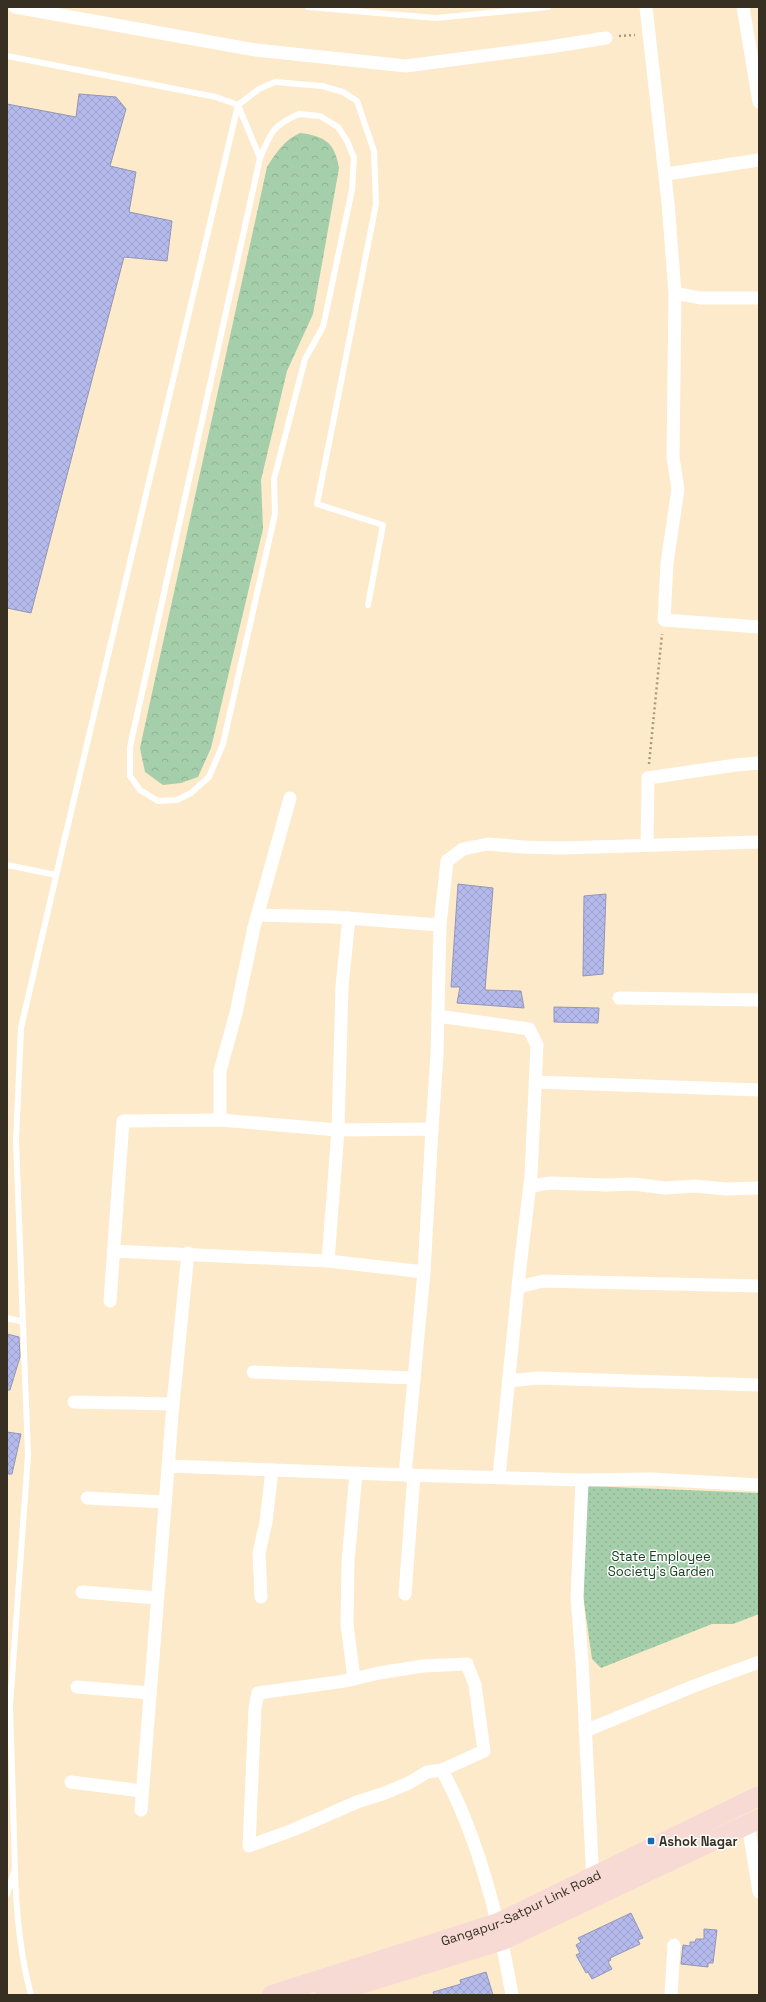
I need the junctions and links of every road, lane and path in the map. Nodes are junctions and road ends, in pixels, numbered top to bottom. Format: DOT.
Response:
graph roads {
  1 [pos="15,7"];
  2 [pos="308,7"];
  3 [pos="548,7"];
  4 [pos="646,7"];
  5 [pos="743,7"];
  6 [pos="649,33"];
  7 [pos="606,38"];
  8 [pos="7,56"];
  9 [pos="759,102"];
  10 [pos="238,105"];
  11 [pos="260,158"];
  12 [pos="759,160"];
  13 [pos="666,174"];
  14 [pos="675,293"];
  15 [pos="759,298"];
  16 [pos="368,605"];
  17 [pos="664,620"];
  18 [pos="759,627"];
  19 [pos="759,763"];
  20 [pos="648,778"];
  21 [pos="290,798"];
  22 [pos="759,842"];
  23 [pos="647,844"];
  24 [pos="7,865"];
  25 [pos="56,875"];
  26 [pos="258,915"];
  27 [pos="349,918"];
  28 [pos="440,926"];
  29 [pos="619,998"];
  30 [pos="759,1000"];
  31 [pos="438,1016"];
  32 [pos="536,1082"];
  33 [pos="759,1090"];
  34 [pos="220,1120"];
  35 [pos="432,1128"];
  36 [pos="338,1130"];
  37 [pos="530,1186"];
  38 [pos="759,1188"];
  39 [pos="113,1251"];
  40 [pos="188,1253"];
  41 [pos="328,1261"];
  42 [pos="424,1272"];
  43 [pos="759,1286"];
  44 [pos="518,1287"];
  45 [pos="110,1301"];
  46 [pos="7,1318"];
  47 [pos="23,1322"];
  48 [pos="253,1372"];
  49 [pos="414,1378"];
  50 [pos="509,1381"];
  51 [pos="759,1385"];
  52 [pos="74,1402"];
  53 [pos="173,1404"];
  54 [pos="168,1466"];
  55 [pos="272,1470"];
  56 [pos="356,1473"];
  57 [pos="410,1475"];
  58 [pos="499,1477"];
  59 [pos="582,1480"];
  60 [pos="759,1485"];
  61 [pos="87,1498"];
  62 [pos="165,1502"];
  63 [pos="82,1592"];
  64 [pos="405,1594"];
  65 [pos="261,1597"];
  66 [pos="158,1598"];
  67 [pos="759,1662"];
  68 [pos="354,1679"];
  69 [pos="77,1687"];
  70 [pos="150,1693"];
  71 [pos="585,1731"];
  72 [pos="442,1770"];
  73 [pos="71,1782"];
  74 [pos="142,1791"];
  75 [pos="759,1796"];
  76 [pos="141,1810"];
  77 [pos="753,1821"];
  78 [pos="15,1869"];
  79 [pos="594,1886"];
  80 [pos="759,1892"];
  81 [pos="7,1894"];
  82 [pos="500,1931"];
  83 [pos="674,1945"];
  84 [pos="31,1995"];
  85 [pos="272,1995"];
  86 [pos="325,1995"];
  87 [pos="512,1995"];
  88 [pos="671,1995"];
  1 -- 7 [label="street"];
  2 -- 3 [label="lane"];
  4 -- 6 [label="street"];
  5 -- 9 [label="street"];
  6 -- 7 [label="path"];
  6 -- 13 [label="street"];
  8 -- 10 [label="lane"];
  10 -- 11 [label="lane"];
  10 -- 16 [label="lane"];
  10 -- 25 [label="lane"];
  11 -- 11 [label="lane"];
  12 -- 13 [label="street"];
  13 -- 14 [label="street"];
  14 -- 15 [label="street"];
  14 -- 17 [label="street"];
  17 -- 18 [label="street"];
  17 -- 20 [label="path"];
  19 -- 20 [label="street"];
  20 -- 23 [label="street"];
  21 -- 26 [label="street"];
  22 -- 23 [label="street"];
  23 -- 28 [label="street"];
  24 -- 25 [label="lane"];
  25 -- 47 [label="lane"];
  26 -- 27 [label="street"];
  26 -- 34 [label="street"];
  27 -- 28 [label="street"];
  27 -- 36 [label="street"];
  28 -- 31 [label="street"];
  29 -- 30 [label="street"];
  31 -- 32 [label="street"];
  31 -- 35 [label="street"];
  32 -- 33 [label="street"];
  32 -- 37 [label="street"];
  34 -- 36 [label="street"];
  34 -- 39 [label="street"];
  35 -- 36 [label="street"];
  35 -- 42 [label="street"];
  36 -- 41 [label="street"];
  37 -- 38 [label="street"];
  37 -- 44 [label="street"];
  39 -- 40 [label="street"];
  39 -- 45 [label="street"];
  40 -- 41 [label="street"];
  40 -- 53 [label="street"];
  41 -- 42 [label="street"];
  42 -- 49 [label="street"];
  43 -- 44 [label="street"];
  44 -- 50 [label="street"];
  46 -- 47 [label="lane"];
  47 -- 78 [label="lane"];
  48 -- 49 [label="street"];
  49 -- 57 [label="street"];
  50 -- 51 [label="street"];
  50 -- 58 [label="street"];
  52 -- 53 [label="street"];
  53 -- 54 [label="street"];
  54 -- 55 [label="street"];
  54 -- 62 [label="street"];
  55 -- 56 [label="street"];
  55 -- 65 [label="street"];
  56 -- 57 [label="street"];
  56 -- 68 [label="street"];
  57 -- 58 [label="street"];
  57 -- 64 [label="street"];
  58 -- 59 [label="street"];
  59 -- 60 [label="street"];
  59 -- 71 [label="street"];
  61 -- 62 [label="street"];
  62 -- 66 [label="street"];
  63 -- 66 [label="street"];
  66 -- 70 [label="street"];
  67 -- 71 [label="street"];
  68 -- 72 [label="street"];
  68 -- 72 [label="street"];
  69 -- 70 [label="street"];
  70 -- 74 [label="street"];
  71 -- 79 [label="street"];
  72 -- 82 [label="street"];
  73 -- 74 [label="street"];
  74 -- 76 [label="street"];
  75 -- 79 [label="main road, Gangapur-Satpur Link Road"];
  77 -- 79 [label="main road, Gangapur-Satpur Link Road"];
  77 -- 80 [label="street"];
  78 -- 81 [label="lane"];
  78 -- 84 [label="lane"];
  79 -- 82 [label="main road, Gangapur-Satpur Link Road"];
  82 -- 85 [label="main road, Gangapur-Satpur Link Road"];
  82 -- 86 [label="main road, Gangapur-Satpur Link Road"];
  82 -- 87 [label="street"];
  83 -- 88 [label="street"];
}
